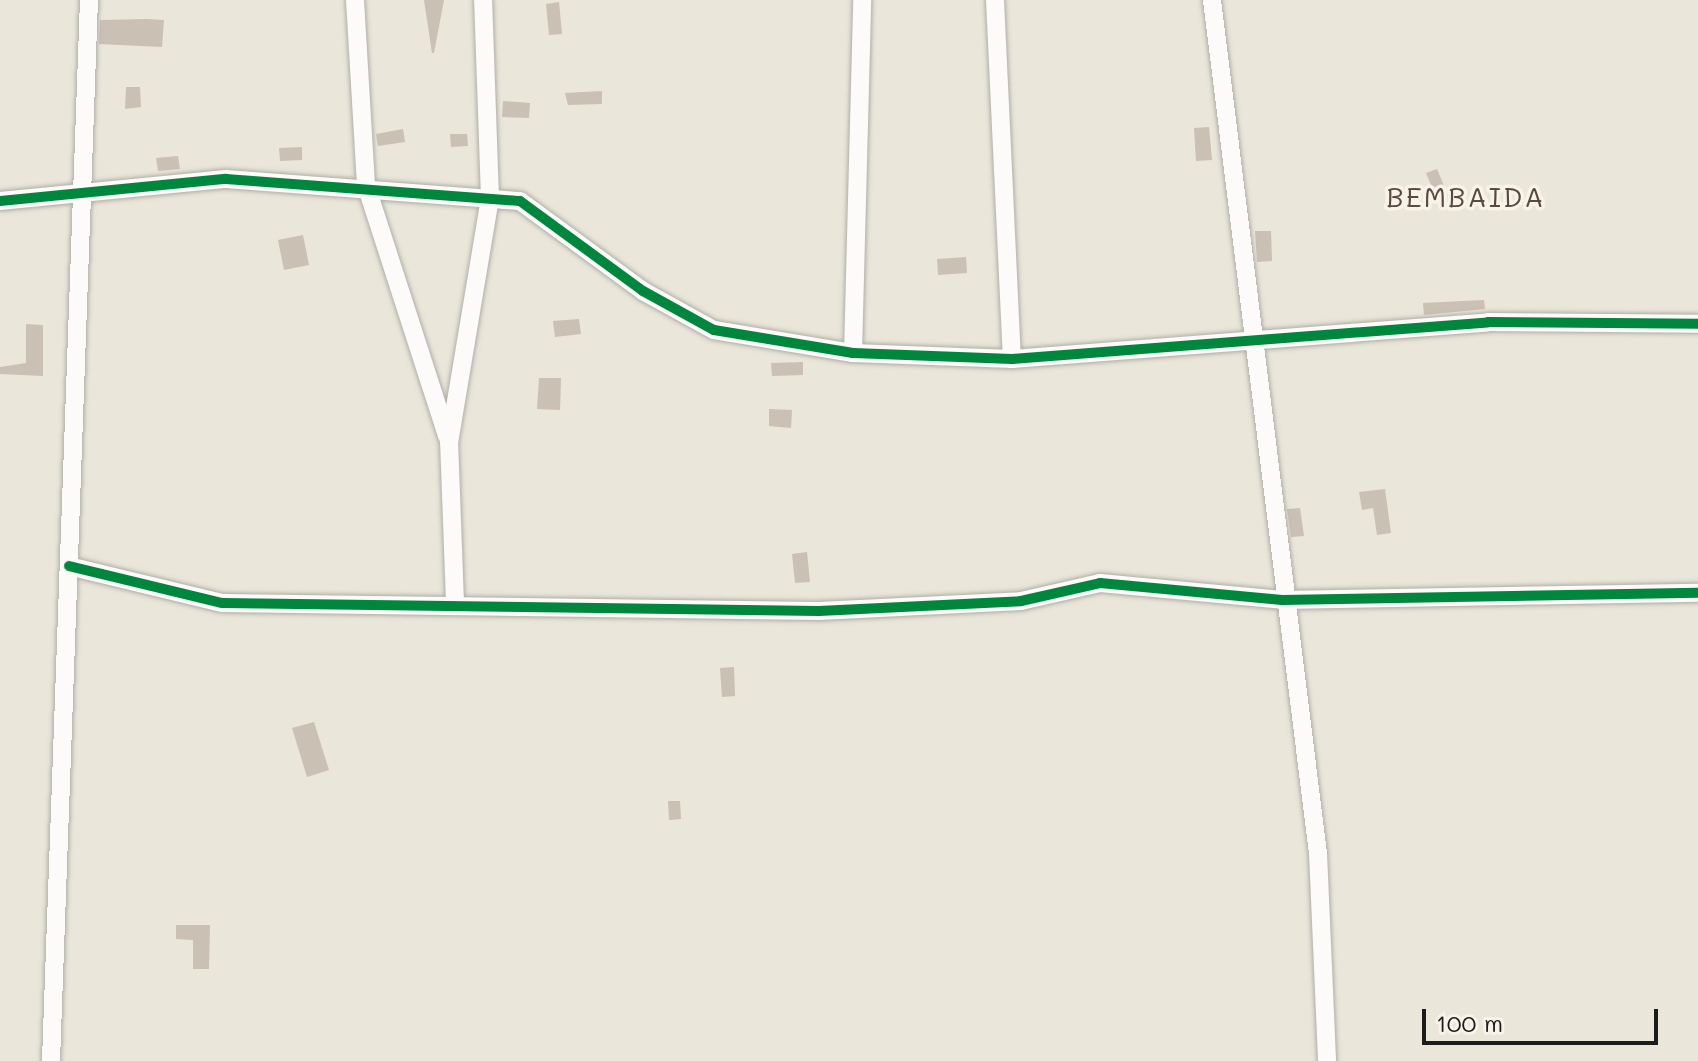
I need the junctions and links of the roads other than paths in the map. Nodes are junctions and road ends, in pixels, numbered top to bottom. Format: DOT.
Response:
graph roads {
  1 [pos="89,0"];
  2 [pos="355,0"];
  3 [pos="483,0"];
  4 [pos="862,0"];
  5 [pos="995,0"];
  6 [pos="1212,0"];
  7 [pos="366,185"];
  8 [pos="82,196"];
  9 [pos="490,198"];
  10 [pos="0,201"];
  11 [pos="1698,324"];
  12 [pos="1255,340"];
  13 [pos="853,353"];
  14 [pos="1012,359"];
  15 [pos="449,443"];
  16 [pos="69,566"];
  17 [pos="1698,593"];
  18 [pos="1282,600"];
  19 [pos="455,603"];
  20 [pos="51,1061"];
  21 [pos="1327,1061"];
  1 -- 8 [label="street"];
  2 -- 7 [label="street"];
  3 -- 9 [label="street"];
  4 -- 13 [label="street"];
  5 -- 14 [label="street"];
  6 -- 12 [label="street"];
  7 -- 8 [label="street"];
  7 -- 9 [label="street"];
  7 -- 15 [label="street"];
  8 -- 10 [label="street"];
  8 -- 16 [label="street"];
  9 -- 13 [label="street"];
  9 -- 15 [label="street"];
  11 -- 12 [label="street"];
  12 -- 14 [label="street"];
  12 -- 18 [label="street"];
  13 -- 14 [label="street"];
  15 -- 19 [label="street"];
  16 -- 19 [label="street"];
  16 -- 20 [label="street"];
  17 -- 18 [label="street"];
  18 -- 19 [label="street"];
  18 -- 21 [label="street"];
}
